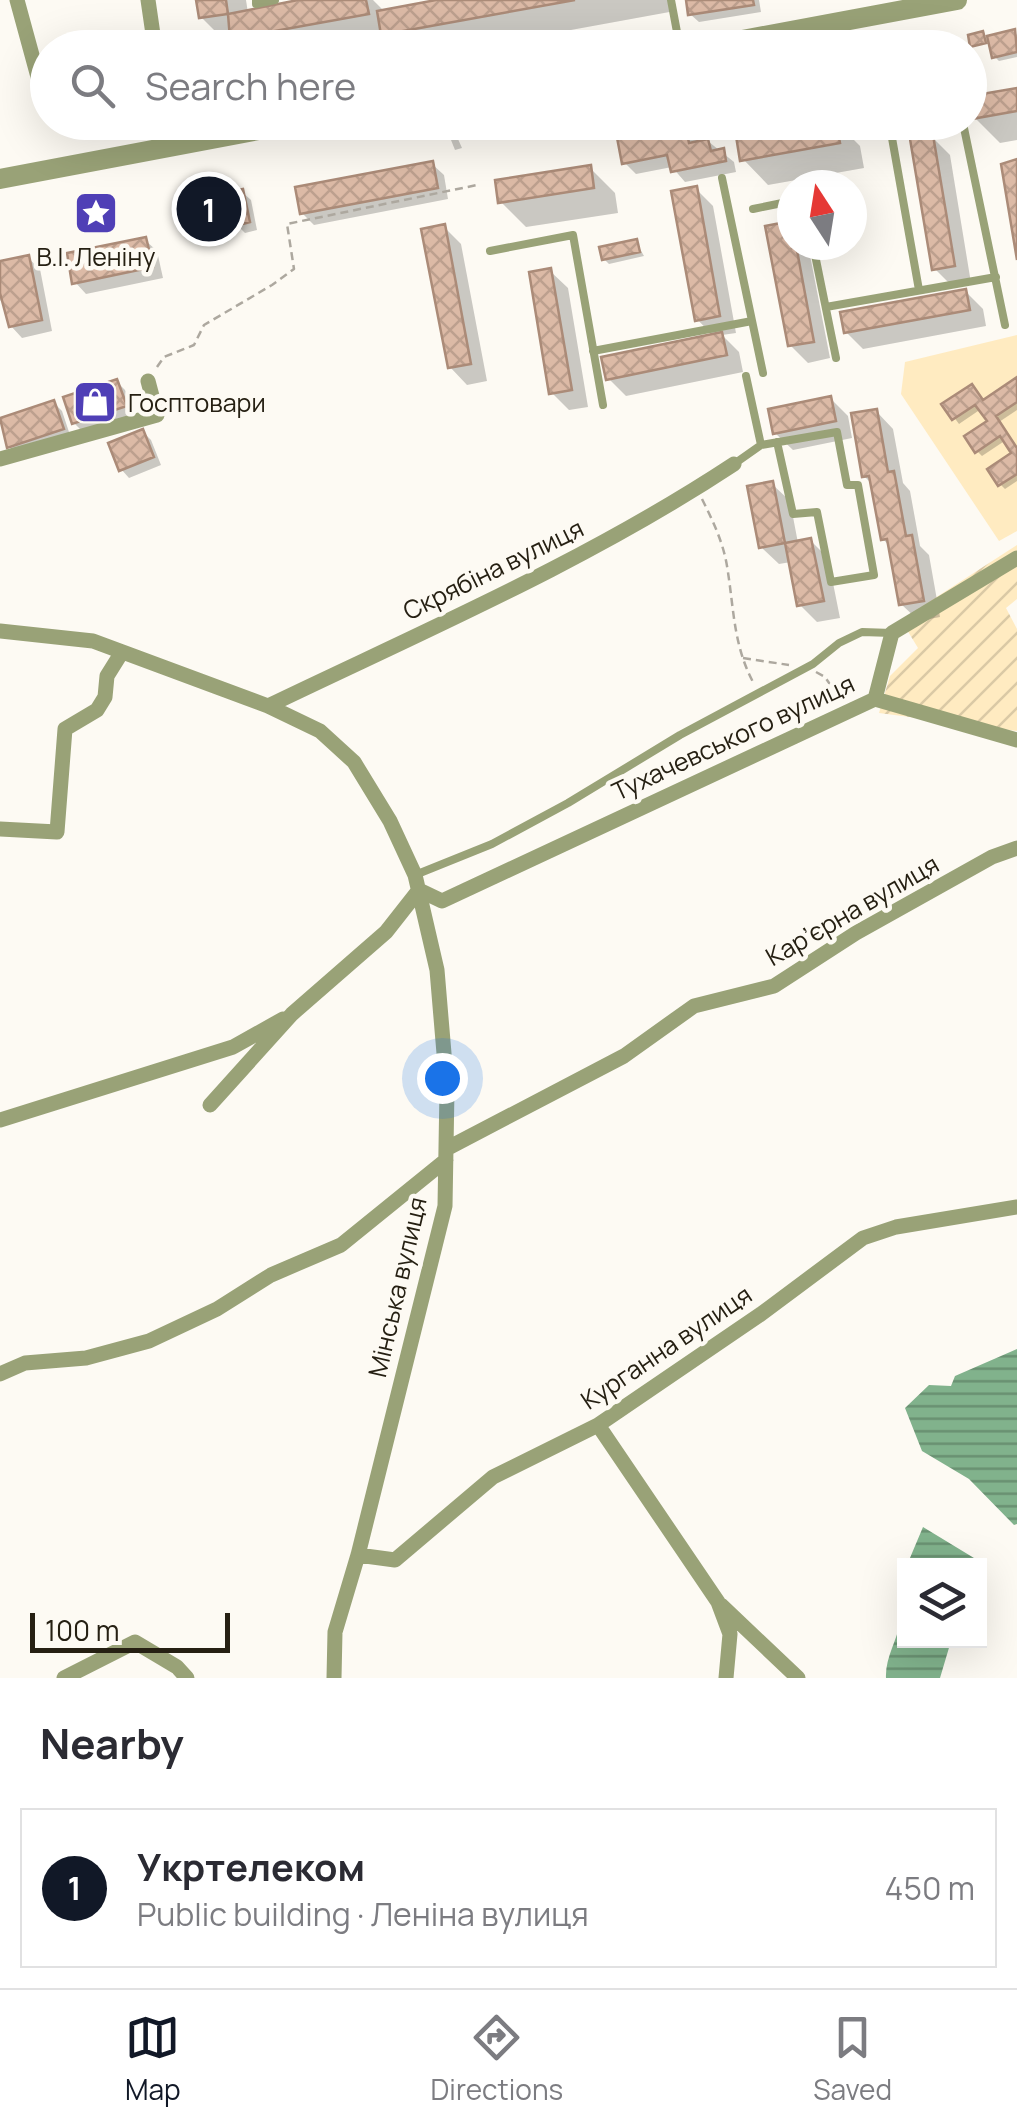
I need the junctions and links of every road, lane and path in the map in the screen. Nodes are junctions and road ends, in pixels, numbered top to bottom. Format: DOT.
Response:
graph roads {
  1 [pos="17,0"];
  2 [pos="148,0"];
  3 [pos="256,0"];
  4 [pos="275,0"];
  5 [pos="670,0"];
  6 [pos="957,0"];
  7 [pos="153,30"];
  8 [pos="676,30"];
  9 [pos="796,30"];
  10 [pos="30,48"];
  11 [pos="163,140"];
  12 [pos="892,140"];
  13 [pos="967,140"];
  14 [pos="722,178"];
  15 [pos="0,179"];
  16 [pos="477,185"];
  17 [pos="777,204"];
  18 [pos="754,209"];
  19 [pos="490,251"];
  20 [pos="816,260"];
  21 [pos="996,277"];
  22 [pos="920,290"];
  23 [pos="826,308"];
  24 [pos="752,321"];
  25 [pos="1005,325"];
  26 [pos="593,351"];
  27 [pos="836,358"];
  28 [pos="763,373"];
  29 [pos="746,376"];
  30 [pos="148,380"];
  31 [pos="602,405"];
  32 [pos="777,442"];
  33 [pos="760,445"];
  34 [pos="0,459"];
  35 [pos="734,464"];
  36 [pos="697,488"];
  37 [pos="1017,558"];
  38 [pos="0,631"];
  39 [pos="892,633"];
  40 [pos="122,652"];
  41 [pos="760,693"];
  42 [pos="875,700"];
  43 [pos="268,706"];
  44 [pos="1017,740"];
  45 [pos="0,829"];
  46 [pos="1017,848"];
  47 [pos="417,882"];
  48 [pos="292,1014"];
  49 [pos="210,1105"];
  50 [pos="0,1120"];
  51 [pos="446,1154"];
  52 [pos="1017,1207"];
  53 [pos="0,1374"];
  54 [pos="598,1425"];
  55 [pos="358,1554"];
  56 [pos="718,1602"];
  57 [pos="64,1678"];
  58 [pos="188,1678"];
  59 [pos="334,1678"];
  60 [pos="726,1678"];
  61 [pos="798,1678"];
  1 -- 10 [label="street"];
  2 -- 7 [label="street"];
  3 -- 4 [label="lane"];
  5 -- 8 [label="lane"];
  6 -- 9 [label="street"];
  11 -- 15 [label="street"];
  12 -- 22 [label="lane"];
  13 -- 21 [label="lane"];
  14 -- 24 [label="lane"];
  16 -- 30 [label="path"];
  17 -- 18 [label="lane"];
  19 -- 26 [label="lane"];
  20 -- 23 [label="lane"];
  21 -- 22 [label="lane"];
  21 -- 25 [label="lane"];
  22 -- 23 [label="lane"];
  23 -- 27 [label="lane"];
  24 -- 26 [label="lane"];
  24 -- 28 [label="lane"];
  26 -- 31 [label="lane"];
  29 -- 33 [label="lane"];
  30 -- 34 [label="street"];
  32 -- 32 [label="lane"];
  32 -- 33 [label="lane"];
  33 -- 35 [label="lane"];
  35 -- 36 [label="street, Скрябіна вулиця"];
  36 -- 41 [label="path"];
  36 -- 43 [label="street, Скрябіна вулиця"];
  37 -- 39 [label="street"];
  38 -- 40 [label="street, Мінська вулиця"];
  39 -- 41 [label="lane"];
  39 -- 42 [label="street, Тухачевського вулиця"];
  40 -- 43 [label="street, Мінська вулиця"];
  40 -- 45 [label="street"];
  41 -- 47 [label="lane"];
  42 -- 44 [label="street"];
  42 -- 47 [label="street, Тухачевського вулиця"];
  43 -- 47 [label="street, Мінська вулиця"];
  46 -- 51 [label="street, Кар’єрна вулиця"];
  47 -- 48 [label="street"];
  47 -- 51 [label="street, Мінська вулиця"];
  48 -- 49 [label="street"];
  48 -- 50 [label="street"];
  51 -- 53 [label="street, Кар’єрна вулиця"];
  51 -- 55 [label="street, Мінська вулиця"];
  52 -- 54 [label="street, Курганна вулиця"];
  54 -- 55 [label="street, Курганна вулиця"];
  54 -- 56 [label="street"];
  55 -- 59 [label="street, Мінська вулиця"];
  56 -- 60 [label="street"];
  56 -- 61 [label="street"];
  57 -- 58 [label="street"];
}
